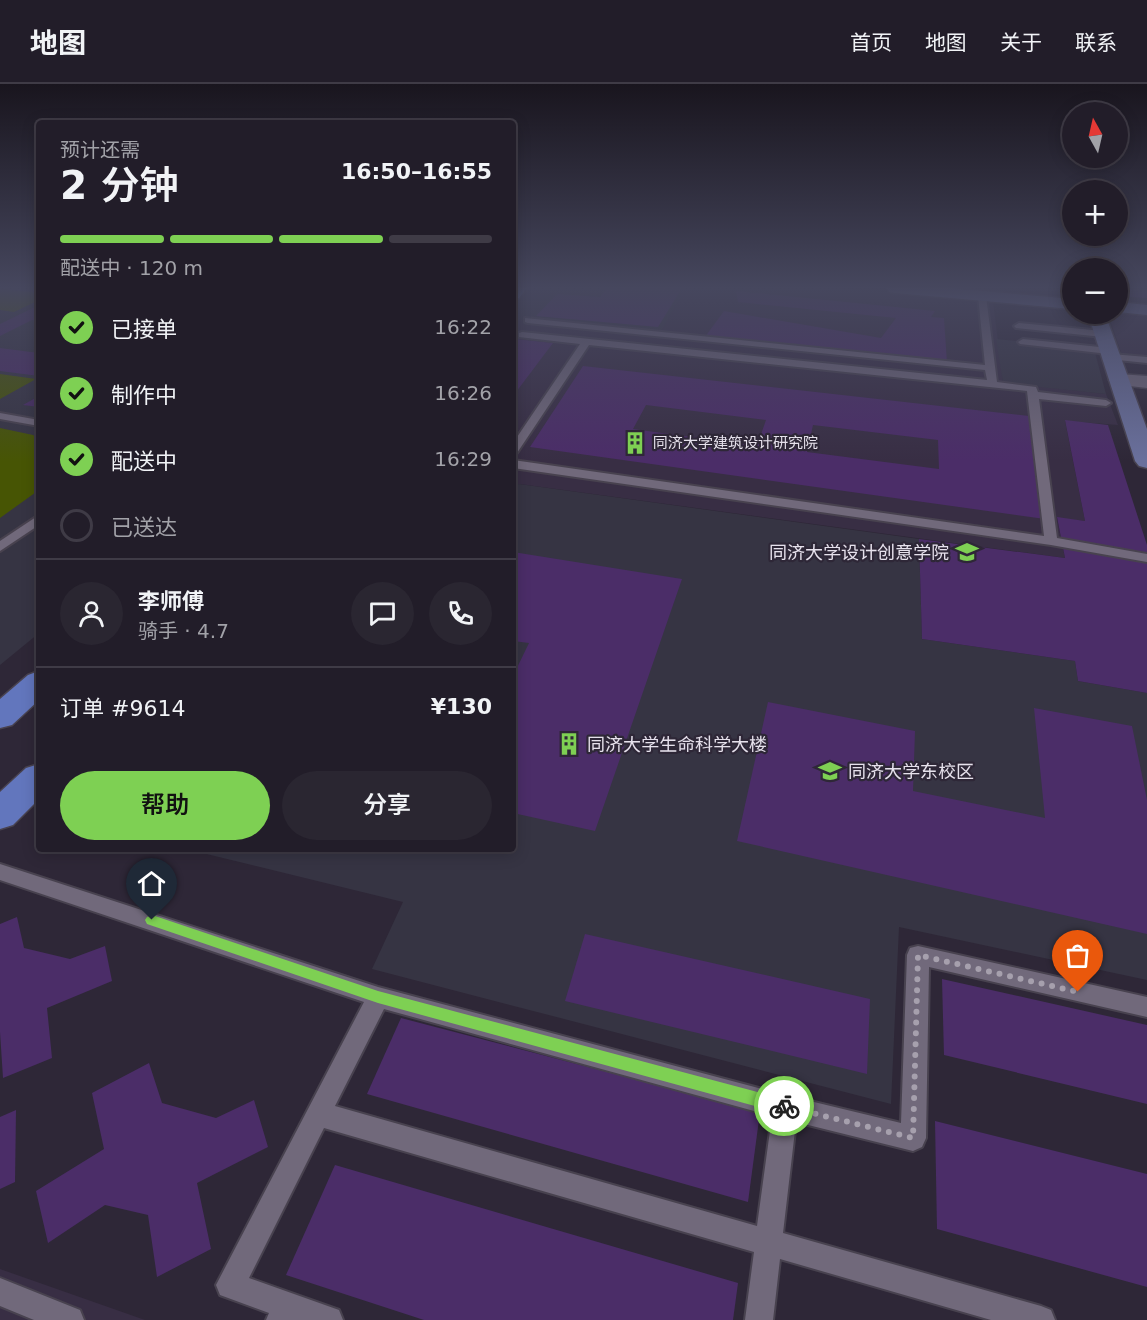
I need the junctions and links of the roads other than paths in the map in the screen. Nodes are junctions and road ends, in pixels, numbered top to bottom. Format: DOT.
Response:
graph roads {
  1 [pos="584,346"];
  2 [pos="622,346"];
  3 [pos="775,346"];
  4 [pos="988,346"];
  5 [pos="1086,346"];
  6 [pos="1102,346"];
  7 [pos="1108,347"];
  8 [pos="1147,360"];
  9 [pos="990,368"];
  10 [pos="1119,380"];
  11 [pos="1147,382"];
  12 [pos="992,384"];
  13 [pos="1033,395"];
  14 [pos="1107,403"];
  15 [pos="0,416"];
  16 [pos="36,422"];
  17 [pos="516,447"];
  18 [pos="1147,461"];
  19 [pos="516,464"];
  20 [pos="36,521"];
  21 [pos="1051,541"];
  22 [pos="0,547"];
  23 [pos="1147,558"];
  24 [pos="36,685"];
  25 [pos="0,717"];
  26 [pos="36,780"];
  27 [pos="0,815"];
  28 [pos="0,872"];
  29 [pos="378,997"];
  30 [pos="1147,1007"];
  31 [pos="785,1107"];
  32 [pos="318,1114"];
  33 [pos="767,1241"];
  34 [pos="0,1292"];
  35 [pos="283,1312"];
  36 [pos="70,1320"];
  37 [pos="329,1320"];
  38 [pos="759,1320"];
  39 [pos="1041,1320"];
  1 -- 17 [label="lane"];
  2 -- 12 [label="lane"];
  3 -- 9 [label="lane"];
  4 -- 9 [label="lane"];
  5 -- 7 [label="lane"];
  6 -- 7 [label="lane"];
  7 -- 8 [label="lane"];
  7 -- 10 [label="street"];
  9 -- 12 [label="lane"];
  10 -- 11 [label="street"];
  10 -- 18 [label="street"];
  12 -- 13 [label="lane"];
  13 -- 14 [label="lane"];
  13 -- 21 [label="lane"];
  15 -- 16 [label="lane"];
  19 -- 21 [label="lane"];
  20 -- 22 [label="lane"];
  21 -- 23 [label="lane"];
  24 -- 25 [label="main road"];
  26 -- 27 [label="main road"];
  28 -- 29 [label="lane"];
  29 -- 31 [label="lane"];
  29 -- 32 [label="lane"];
  30 -- 31 [label="lane"];
  31 -- 33 [label="lane"];
  32 -- 33 [label="lane"];
  32 -- 35 [label="lane"];
  33 -- 38 [label="lane"];
  33 -- 39 [label="lane"];
  34 -- 36 [label="lane"];
  35 -- 37 [label="lane"];
}
